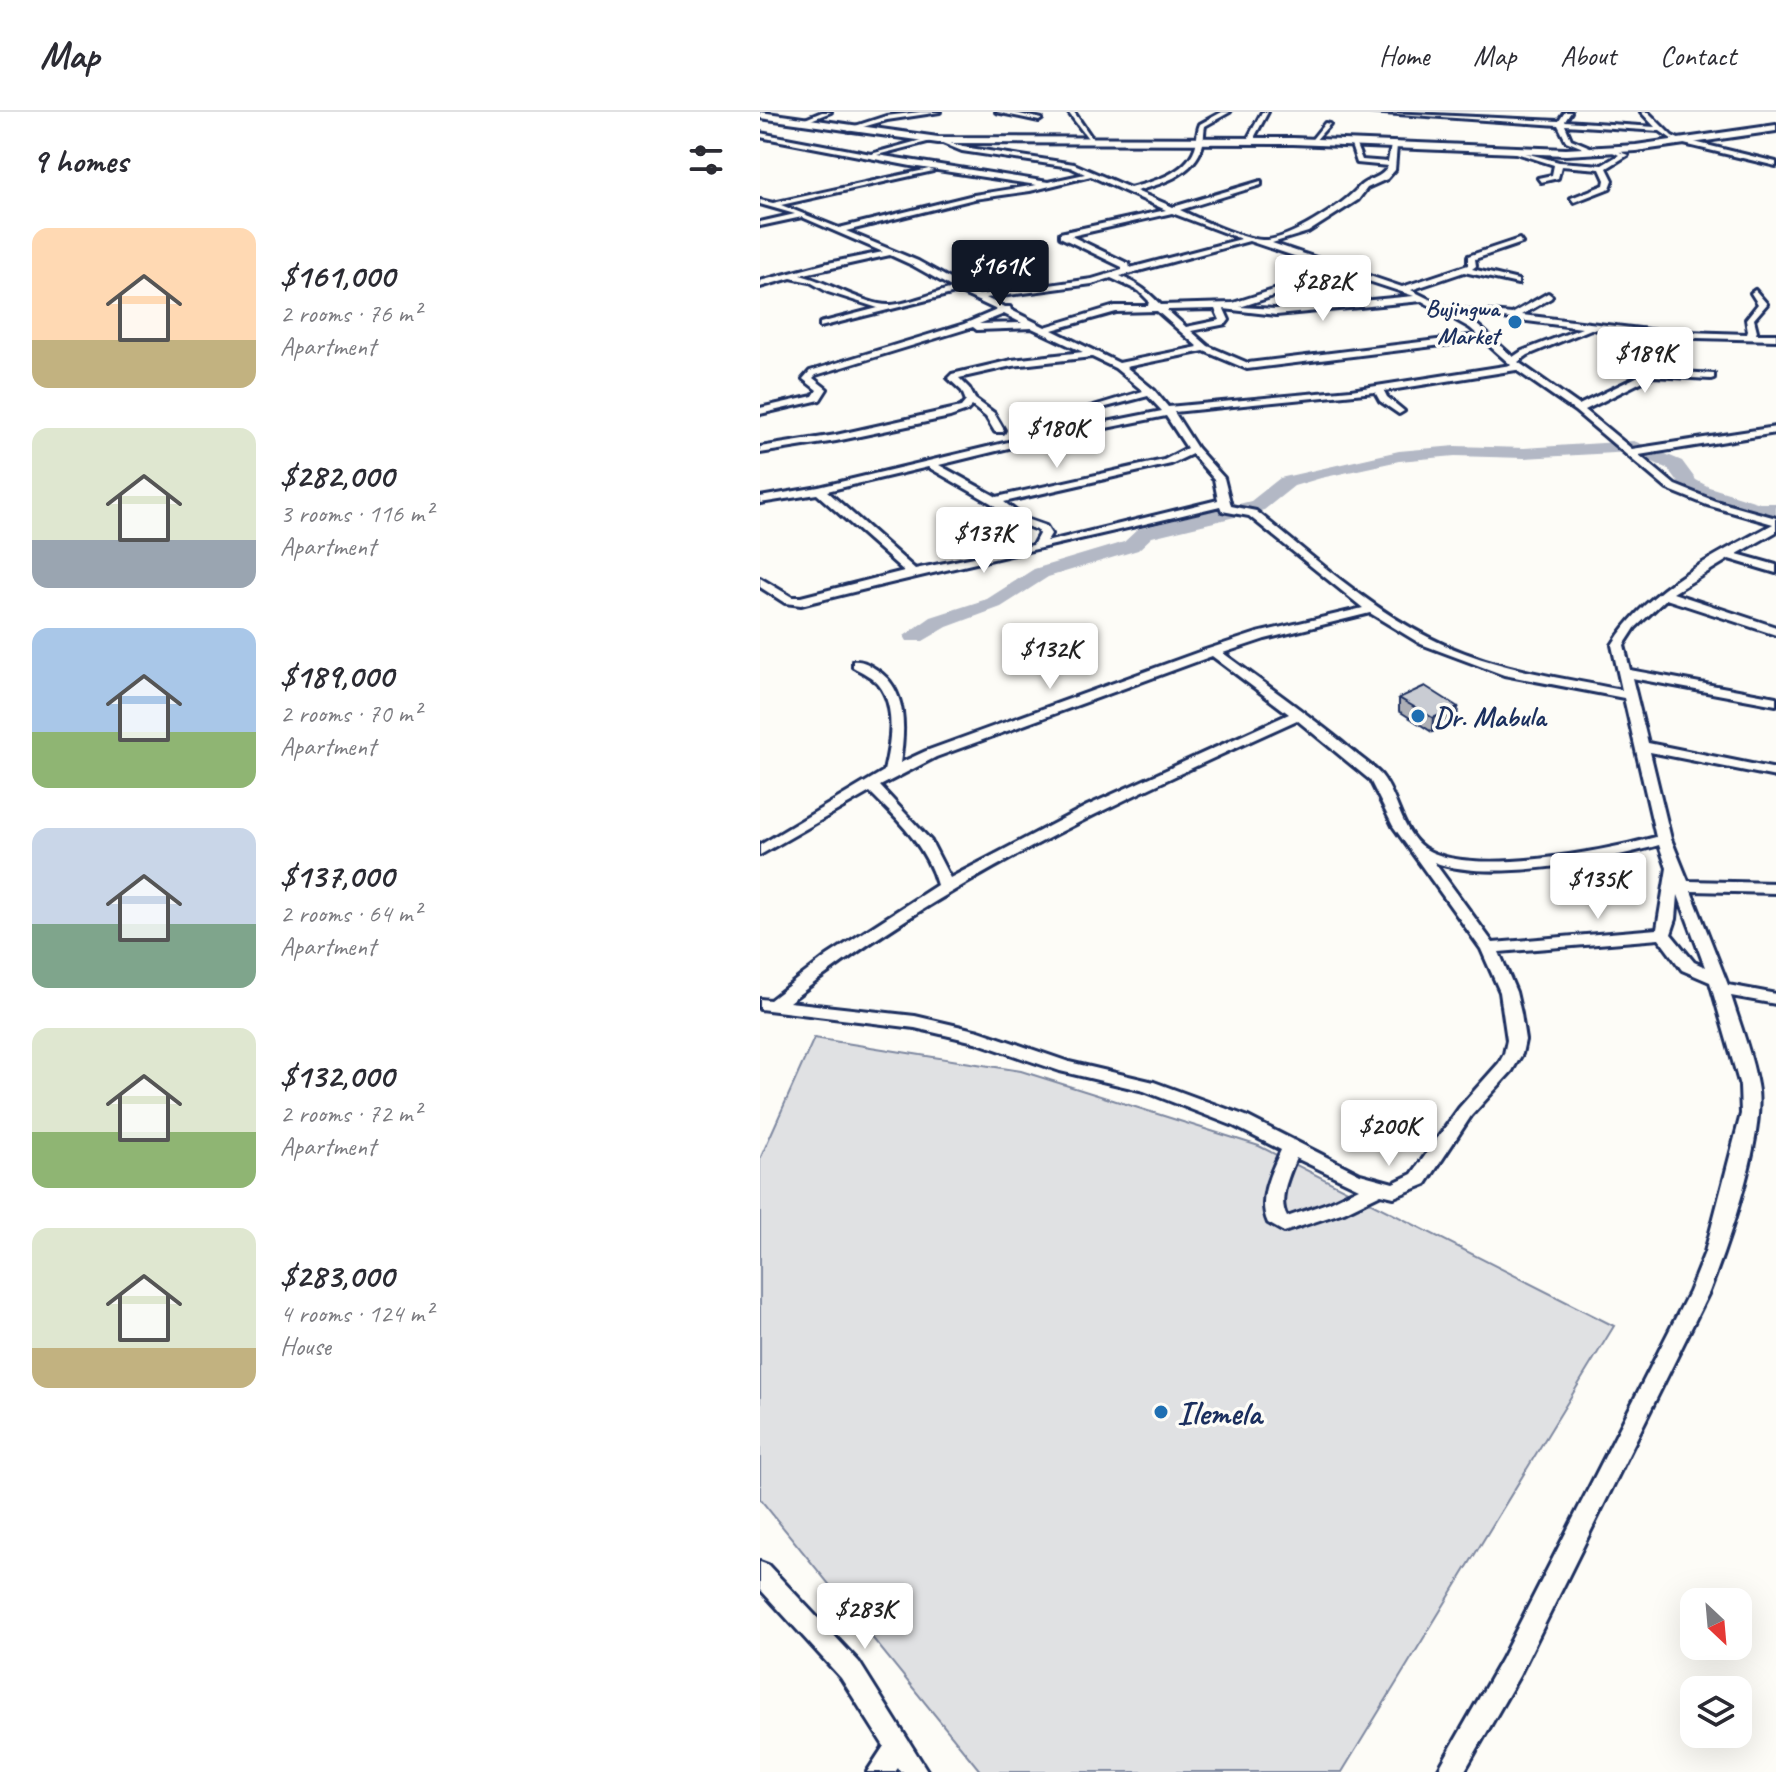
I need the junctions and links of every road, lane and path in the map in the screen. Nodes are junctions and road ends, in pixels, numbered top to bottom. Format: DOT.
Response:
graph roads {
  1 [pos="828,112"];
  2 [pos="937,112"];
  3 [pos="999,112"];
  4 [pos="1071,112"];
  5 [pos="1227,112"];
  6 [pos="1265,112"];
  7 [pos="1372,112"];
  8 [pos="1504,112"];
  9 [pos="1568,112"];
  10 [pos="1659,112"];
  11 [pos="1644,113"];
  12 [pos="760,115"];
  13 [pos="1039,119"];
  14 [pos="1497,120"];
  15 [pos="801,122"];
  16 [pos="1561,123"];
  17 [pos="1327,124"];
  18 [pos="1776,128"];
  19 [pos="849,129"];
  20 [pos="1661,129"];
  21 [pos="874,132"];
  22 [pos="760,135"];
  23 [pos="857,137"];
  24 [pos="847,140"];
  25 [pos="935,140"];
  26 [pos="1092,140"];
  27 [pos="1200,140"];
  28 [pos="1252,141"];
  29 [pos="1311,142"];
  30 [pos="1684,142"];
  31 [pos="1352,143"];
  32 [pos="1394,145"];
  33 [pos="826,146"];
  34 [pos="1512,150"];
  35 [pos="1613,150"];
  36 [pos="1595,151"];
  37 [pos="872,155"];
  38 [pos="1775,163"];
  39 [pos="1391,164"];
  40 [pos="1558,164"];
  41 [pos="1603,167"];
  42 [pos="942,168"];
  43 [pos="1092,174"];
  44 [pos="1541,180"];
  45 [pos="1258,183"];
  46 [pos="1030,186"];
  47 [pos="1127,191"];
  48 [pos="1574,200"];
  49 [pos="760,202"];
  50 [pos="774,205"];
  51 [pos="1171,211"];
  52 [pos="802,215"];
  53 [pos="760,224"];
  54 [pos="839,230"];
  55 [pos="1249,239"];
  56 [pos="1519,241"];
  57 [pos="1263,244"];
  58 [pos="892,252"];
  59 [pos="1344,270"];
  60 [pos="1465,270"];
  61 [pos="1127,273"];
  62 [pos="1113,276"];
  63 [pos="784,278"];
  64 [pos="1515,282"];
  65 [pos="760,284"];
  66 [pos="960,289"];
  67 [pos="1404,289"];
  68 [pos="1755,293"];
  69 [pos="978,296"];
  70 [pos="1548,296"];
  71 [pos="1425,298"];
  72 [pos="1154,306"];
  73 [pos="887,307"];
  74 [pos="1218,308"];
  75 [pos="1443,308"];
  76 [pos="1007,309"];
  77 [pos="1513,317"];
  78 [pos="1175,320"];
  79 [pos="823,325"];
  80 [pos="964,327"];
  81 [pos="1592,327"];
  82 [pos="1040,328"];
  83 [pos="1185,330"];
  84 [pos="1486,337"];
  85 [pos="1776,337"];
  86 [pos="1748,338"];
  87 [pos="1205,348"];
  88 [pos="1095,353"];
  89 [pos="1515,364"];
  90 [pos="1118,366"];
  91 [pos="1711,376"];
  92 [pos="1378,389"];
  93 [pos="1154,396"];
  94 [pos="971,401"];
  95 [pos="1578,409"];
  96 [pos="1090,410"];
  97 [pos="760,411"];
  98 [pos="1399,411"];
  99 [pos="1167,412"];
  100 [pos="1145,418"];
  101 [pos="999,430"];
  102 [pos="1776,430"];
  103 [pos="1193,449"];
  104 [pos="760,450"];
  105 [pos="1629,453"];
  106 [pos="930,464"];
  107 [pos="819,490"];
  108 [pos="760,500"];
  109 [pos="995,501"];
  110 [pos="1223,502"];
  111 [pos="1776,525"];
  112 [pos="1038,546"];
  113 [pos="1729,555"];
  114 [pos="1776,569"];
  115 [pos="913,573"];
  116 [pos="760,582"];
  117 [pos="1664,594"];
  118 [pos="1372,609"];
  119 [pos="1776,631"];
  120 [pos="1214,652"];
  121 [pos="858,664"];
  122 [pos="1624,673"];
  123 [pos="1629,695"];
  124 [pos="1776,701"];
  125 [pos="1297,715"];
  126 [pos="1643,746"];
  127 [pos="1776,773"];
  128 [pos="891,774"];
  129 [pos="871,785"];
  130 [pos="1664,839"];
  131 [pos="760,851"];
  132 [pos="1418,851"];
  133 [pos="1678,877"];
  134 [pos="944,878"];
  135 [pos="1776,888"];
  136 [pos="1663,934"];
  137 [pos="1489,948"];
  138 [pos="1719,984"];
  139 [pos="1776,999"];
  140 [pos="766,1005"];
  141 [pos="1292,1147"];
  142 [pos="1378,1187"];
  143 [pos="760,1573"];
  144 [pos="898,1747"];
  145 [pos="880,1772"];
  146 [pos="915,1772"];
  147 [pos="1450,1772"];
  1 -- 15 [label="street"];
  2 -- 19 [label="street"];
  3 -- 13 [label="street"];
  4 -- 26 [label="street"];
  5 -- 27 [label="street"];
  6 -- 28 [label="street"];
  7 -- 14 [label="street"];
  8 -- 14 [label="street"];
  9 -- 16 [label="street"];
  10 -- 11 [label="street"];
  11 -- 20 [label="street"];
  12 -- 15 [label="main road"];
  14 -- 16 [label="street"];
  15 -- 19 [label="main road"];
  16 -- 20 [label="street"];
  16 -- 36 [label="street"];
  17 -- 29 [label="street"];
  18 -- 30 [label="main road"];
  19 -- 21 [label="main road"];
  20 -- 30 [label="street"];
  21 -- 23 [label="street"];
  21 -- 25 [label="main road"];
  22 -- 33 [label="street"];
  24 -- 33 [label="street"];
  25 -- 26 [label="main road"];
  25 -- 37 [label="street"];
  25 -- 43 [label="street"];
  26 -- 27 [label="main road"];
  27 -- 28 [label="main road"];
  27 -- 47 [label="street"];
  28 -- 29 [label="main road"];
  29 -- 31 [label="main road"];
  30 -- 35 [label="main road"];
  30 -- 38 [label="street"];
  31 -- 32 [label="main road"];
  31 -- 39 [label="street"];
  32 -- 34 [label="main road"];
  32 -- 39 [label="street"];
  33 -- 37 [label="street"];
  34 -- 36 [label="main road"];
  34 -- 40 [label="street"];
  35 -- 36 [label="main road"];
  35 -- 41 [label="street"];
  37 -- 42 [label="street"];
  39 -- 57 [label="street"];
  40 -- 41 [label="street"];
  40 -- 44 [label="street"];
  41 -- 48 [label="street"];
  42 -- 46 [label="street"];
  42 -- 50 [label="street"];
  43 -- 46 [label="street"];
  43 -- 47 [label="street"];
  45 -- 51 [label="street"];
  46 -- 54 [label="street"];
  47 -- 51 [label="street"];
  49 -- 50 [label="street"];
  50 -- 52 [label="street"];
  51 -- 55 [label="street"];
  51 -- 61 [label="street"];
  52 -- 53 [label="street"];
  52 -- 54 [label="street"];
  54 -- 58 [label="street"];
  55 -- 57 [label="street"];
  55 -- 61 [label="street"];
  56 -- 60 [label="street"];
  57 -- 59 [label="street"];
  58 -- 63 [label="street"];
  58 -- 66 [label="street"];
  59 -- 67 [label="street"];
  59 -- 74 [label="street"];
  60 -- 64 [label="street"];
  60 -- 67 [label="street"];
  61 -- 62 [label="street"];
  62 -- 69 [label="street"];
  62 -- 72 [label="street"];
  63 -- 65 [label="street"];
  63 -- 73 [label="street"];
  66 -- 69 [label="street"];
  66 -- 73 [label="street"];
  67 -- 71 [label="street"];
  68 -- 86 [label="street"];
  69 -- 76 [label="street"];
  70 -- 77 [label="street"];
  71 -- 74 [label="street"];
  71 -- 75 [label="street"];
  72 -- 74 [label="street"];
  72 -- 78 [label="street"];
  72 -- 82 [label="street"];
  73 -- 79 [label="street"];
  74 -- 78 [label="street"];
  74 -- 83 [label="street"];
  75 -- 77 [label="street"];
  75 -- 84 [label="street"];
  76 -- 80 [label="street"];
  76 -- 82 [label="street"];
  77 -- 81 [label="street"];
  78 -- 83 [label="street"];
  80 -- 82 [label="street"];
  80 -- 97 [label="street"];
  81 -- 86 [label="street"];
  81 -- 89 [label="street"];
  82 -- 88 [label="street"];
  83 -- 87 [label="street"];
  84 -- 87 [label="street"];
  84 -- 89 [label="street"];
  85 -- 86 [label="street"];
  87 -- 90 [label="street"];
  88 -- 90 [label="street"];
  88 -- 94 [label="street"];
  89 -- 92 [label="street"];
  89 -- 95 [label="street"];
  90 -- 93 [label="street"];
  91 -- 95 [label="street"];
  92 -- 98 [label="street"];
  92 -- 99 [label="street"];
  93 -- 96 [label="street"];
  93 -- 99 [label="street"];
  93 -- 100 [label="street"];
  94 -- 101 [label="street"];
  94 -- 104 [label="street"];
  95 -- 105 [label="street"];
  99 -- 100 [label="street"];
  99 -- 103 [label="street"];
  100 -- 106 [label="street"];
  102 -- 105 [label="street"];
  103 -- 109 [label="street"];
  103 -- 110 [label="street"];
  105 -- 111 [label="street"];
  106 -- 107 [label="street"];
  106 -- 109 [label="street"];
  107 -- 108 [label="street"];
  107 -- 115 [label="street"];
  109 -- 112 [label="street"];
  110 -- 112 [label="street"];
  110 -- 118 [label="street"];
  111 -- 113 [label="street"];
  112 -- 115 [label="street"];
  113 -- 114 [label="street"];
  113 -- 117 [label="street"];
  115 -- 116 [label="street"];
  117 -- 119 [label="street"];
  117 -- 122 [label="street"];
  118 -- 120 [label="street"];
  118 -- 123 [label="street"];
  120 -- 125 [label="street"];
  120 -- 128 [label="street"];
  121 -- 128 [label="street"];
  122 -- 123 [label="street"];
  122 -- 124 [label="street"];
  123 -- 126 [label="street"];
  125 -- 132 [label="street"];
  125 -- 134 [label="street"];
  126 -- 127 [label="street"];
  126 -- 130 [label="street"];
  128 -- 129 [label="street"];
  129 -- 131 [label="street"];
  129 -- 134 [label="street"];
  130 -- 132 [label="street"];
  130 -- 133 [label="street"];
  132 -- 137 [label="street"];
  133 -- 135 [label="street"];
  133 -- 136 [label="street"];
  133 -- 138 [label="street"];
  134 -- 140 [label="street"];
  136 -- 137 [label="street"];
  136 -- 138 [label="street"];
  137 -- 142 [label="street"];
  138 -- 139 [label="street"];
  138 -- 147 [label="street"];
  140 -- 141 [label="street"];
  141 -- 142 [label="street"];
  141 -- 142 [label="street"];
  143 -- 144 [label="street"];
  144 -- 145 [label="street"];
  144 -- 146 [label="street"];
}
